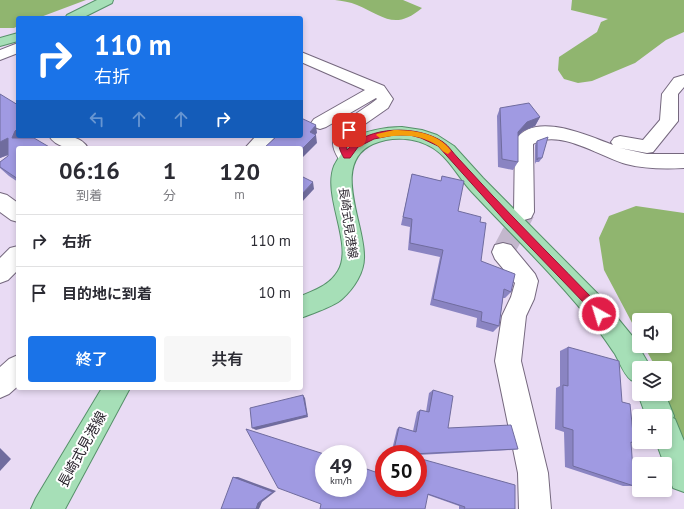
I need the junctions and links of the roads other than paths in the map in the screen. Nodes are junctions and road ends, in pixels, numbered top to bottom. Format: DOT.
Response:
graph roads {
  1 [pos="107,0"];
  2 [pos="77,16"];
  3 [pos="16,38"];
  4 [pos="0,42"];
  5 [pos="16,48"];
  6 [pos="0,56"];
  7 [pos="303,57"];
  8 [pos="684,80"];
  9 [pos="378,90"];
  10 [pos="320,123"];
  11 [pos="575,137"];
  12 [pos="54,138"];
  13 [pos="265,138"];
  14 [pos="74,146"];
  15 [pos="256,146"];
  16 [pos="347,156"];
  17 [pos="684,161"];
  18 [pos="0,201"];
  19 [pos="524,212"];
  20 [pos="16,213"];
  21 [pos="503,252"];
  22 [pos="16,257"];
  23 [pos="0,273"];
  24 [pos="303,306"];
  25 [pos="634,361"];
  26 [pos="16,370"];
  27 [pos="0,385"];
  28 [pos="116,390"];
  29 [pos="672,447"];
  30 [pos="684,477"];
  31 [pos="47,509"];
  32 [pos="535,509"];
  1 -- 2 [label="main road"];
  3 -- 4 [label="main road"];
  5 -- 6 [label="street"];
  7 -- 9 [label="street"];
  8 -- 11 [label="street"];
  9 -- 10 [label="street"];
  9 -- 16 [label="street"];
  11 -- 17 [label="street"];
  11 -- 19 [label="street"];
  12 -- 14 [label="street"];
  13 -- 15 [label="street"];
  16 -- 24 [label="main road, 長崎式見港線"];
  16 -- 25 [label="main road"];
  18 -- 20 [label="street"];
  21 -- 32 [label="street"];
  22 -- 23 [label="street"];
  26 -- 27 [label="street"];
  28 -- 31 [label="main road, 長崎式見港線"];
  29 -- 30 [label="main road"];
}
